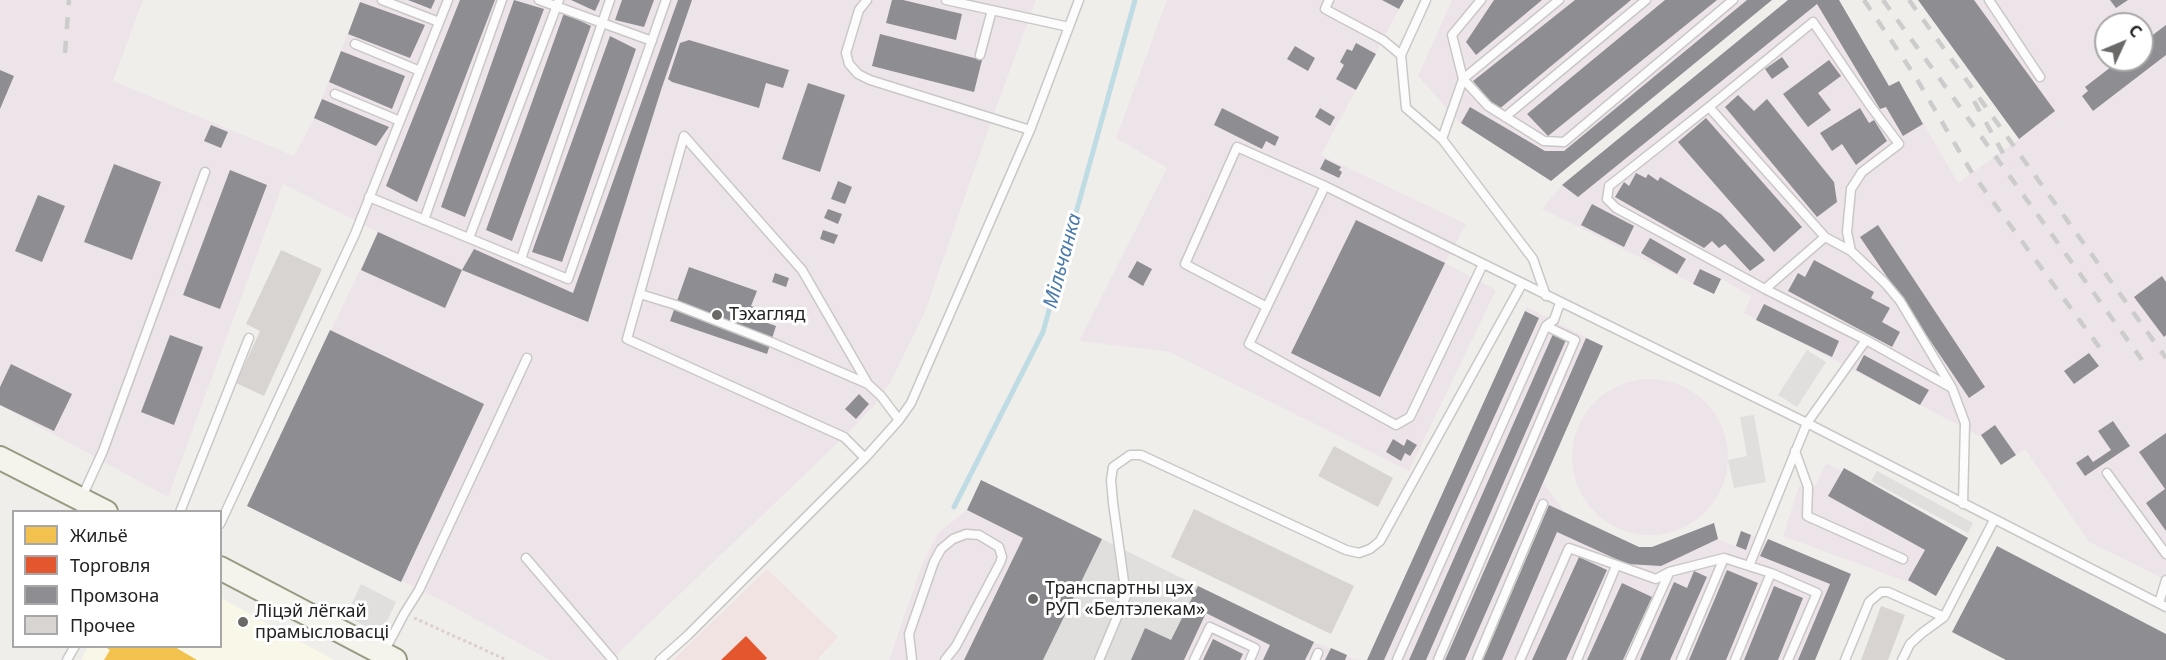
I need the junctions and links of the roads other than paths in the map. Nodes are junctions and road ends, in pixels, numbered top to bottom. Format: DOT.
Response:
graph roads {
  1 [pos="382,0"];
  2 [pos="448,0"];
  3 [pos="502,0"];
  4 [pos="539,0"];
  5 [pos="610,0"];
  6 [pos="666,0"];
  7 [pos="867,0"];
  8 [pos="946,0"];
  9 [pos="1079,0"];
  10 [pos="1329,0"];
  11 [pos="1426,0"];
  12 [pos="1481,0"];
  13 [pos="1559,0"];
  14 [pos="1646,0"];
  15 [pos="1733,0"];
  16 [pos="1989,0"];
  17 [pos="557,3"];
  18 [pos="992,10"];
  19 [pos="439,22"];
  20 [pos="602,23"];
  21 [pos="1069,27"];
  22 [pos="652,41"];
  23 [pos="355,44"];
  24 [pos="980,55"];
  25 [pos="1401,55"];
  26 [pos="420,71"];
  27 [pos="2040,77"];
  28 [pos="1463,79"];
  29 [pos="335,94"];
  30 [pos="1709,108"];
  31 [pos="1505,117"];
  32 [pos="399,122"];
  33 [pos="1030,130"];
  34 [pos="1442,140"];
  35 [pos="205,172"];
  36 [pos="1325,186"];
  37 [pos="369,197"];
  38 [pos="424,220"];
  39 [pos="1825,237"];
  40 [pos="469,238"];
  41 [pos="1851,251"];
  42 [pos="521,259"];
  43 [pos="1484,264"];
  44 [pos="1522,284"];
  45 [pos="1765,289"];
  46 [pos="640,294"];
  47 [pos="1546,296"];
  48 [pos="1560,303"];
  49 [pos="1267,307"];
  50 [pos="1546,326"];
  51 [pos="249,338"];
  52 [pos="1866,340"];
  53 [pos="527,358"];
  54 [pos="868,384"];
  55 [pos="1952,388"];
  56 [pos="899,420"];
  57 [pos="1807,423"];
  58 [pos="1795,452"];
  59 [pos="0,458"];
  60 [pos="865,458"];
  61 [pos="2107,473"];
  62 [pos="81,499"];
  63 [pos="1543,504"];
  64 [pos="1963,504"];
  65 [pos="102,510"];
  66 [pos="181,510"];
  67 [pos="222,520"];
  68 [pos="1994,520"];
  69 [pos="2166,554"];
  70 [pos="526,558"];
  71 [pos="1724,558"];
  72 [pos="1903,559"];
  73 [pos="1616,566"];
  74 [pos="1749,566"];
  75 [pos="222,569"];
  76 [pos="1669,572"];
  77 [pos="1771,573"];
  78 [pos="2166,580"];
  79 [pos="2162,605"];
  80 [pos="1944,617"];
  81 [pos="389,657"];
  82 [pos="613,660"];
  83 [pos="660,660"];
  84 [pos="912,660"];
  85 [pos="945,660"];
  86 [pos="1100,660"];
  87 [pos="1194,660"];
  88 [pos="1250,660"];
  89 [pos="1397,660"];
  90 [pos="1438,660"];
  91 [pos="1477,660"];
  92 [pos="1521,660"];
  93 [pos="1577,660"];
  94 [pos="1630,660"];
  95 [pos="1681,660"];
  96 [pos="1735,660"];
  97 [pos="1788,660"];
  98 [pos="1845,660"];
  99 [pos="1902,660"];
  1 -- 19 [label="lane"];
  2 -- 19 [label="lane"];
  3 -- 38 [label="lane"];
  4 -- 17 [label="lane"];
  5 -- 20 [label="lane"];
  6 -- 22 [label="lane"];
  7 -- 33 [label="lane"];
  8 -- 18 [label="lane"];
  9 -- 21 [label="lane"];
  10 -- 25 [label="lane"];
  11 -- 25 [label="lane"];
  12 -- 28 [label="lane"];
  13 -- 28 [label="lane"];
  14 -- 31 [label="lane"];
  15 -- 31 [label="lane"];
  16 -- 27 [label="lane"];
  17 -- 20 [label="lane"];
  17 -- 40 [label="lane"];
  18 -- 21 [label="lane"];
  18 -- 24 [label="lane"];
  19 -- 26 [label="lane"];
  20 -- 22 [label="lane"];
  20 -- 42 [label="lane"];
  21 -- 33 [label="lane"];
  22 -- 42 [label="lane"];
  23 -- 26 [label="lane"];
  25 -- 34 [label="lane"];
  26 -- 32 [label="lane"];
  28 -- 31 [label="lane"];
  28 -- 34 [label="lane"];
  29 -- 32 [label="lane"];
  30 -- 39 [label="lane"];
  30 -- 41 [label="lane"];
  30 -- 45 [label="lane"];
  32 -- 37 [label="lane"];
  33 -- 56 [label="lane"];
  34 -- 47 [label="lane"];
  35 -- 62 [label="lane"];
  36 -- 43 [label="lane"];
  36 -- 49 [label="lane"];
  36 -- 49 [label="lane"];
  37 -- 38 [label="lane"];
  37 -- 67 [label="lane"];
  38 -- 40 [label="lane"];
  39 -- 41 [label="lane"];
  39 -- 45 [label="lane"];
  40 -- 42 [label="lane"];
  41 -- 55 [label="lane"];
  43 -- 44 [label="lane"];
  43 -- 49 [label="lane"];
  44 -- 47 [label="lane"];
  44 -- 86 [label="lane"];
  45 -- 52 [label="lane"];
  46 -- 54 [label="lane"];
  46 -- 54 [label="lane"];
  46 -- 60 [label="lane"];
  47 -- 48 [label="lane"];
  48 -- 50 [label="lane"];
  48 -- 57 [label="lane"];
  50 -- 89 [label="lane"];
  50 -- 90 [label="lane"];
  51 -- 66 [label="lane"];
  52 -- 55 [label="lane"];
  52 -- 57 [label="lane"];
  53 -- 81 [label="lane"];
  54 -- 56 [label="lane"];
  55 -- 64 [label="lane"];
  56 -- 60 [label="lane"];
  57 -- 58 [label="lane"];
  57 -- 64 [label="lane"];
  58 -- 72 [label="lane"];
  58 -- 74 [label="lane"];
  59 -- 62 [label="street"];
  60 -- 83 [label="lane"];
  61 -- 69 [label="lane"];
  62 -- 65 [label="street"];
  63 -- 91 [label="lane"];
  64 -- 68 [label="lane"];
  68 -- 79 [label="lane"];
  68 -- 80 [label="lane"];
  70 -- 82 [label="lane"];
  71 -- 74 [label="lane"];
  71 -- 76 [label="lane"];
  71 -- 95 [label="lane"];
  73 -- 76 [label="lane"];
  73 -- 92 [label="lane"];
  73 -- 93 [label="lane"];
  74 -- 77 [label="lane"];
  75 -- 81 [label="street"];
  76 -- 94 [label="lane"];
  77 -- 96 [label="lane"];
  77 -- 97 [label="lane"];
  78 -- 79 [label="lane"];
  80 -- 98 [label="lane"];
  80 -- 99 [label="lane"];
  84 -- 85 [label="lane"];
  87 -- 88 [label="lane"];
}
